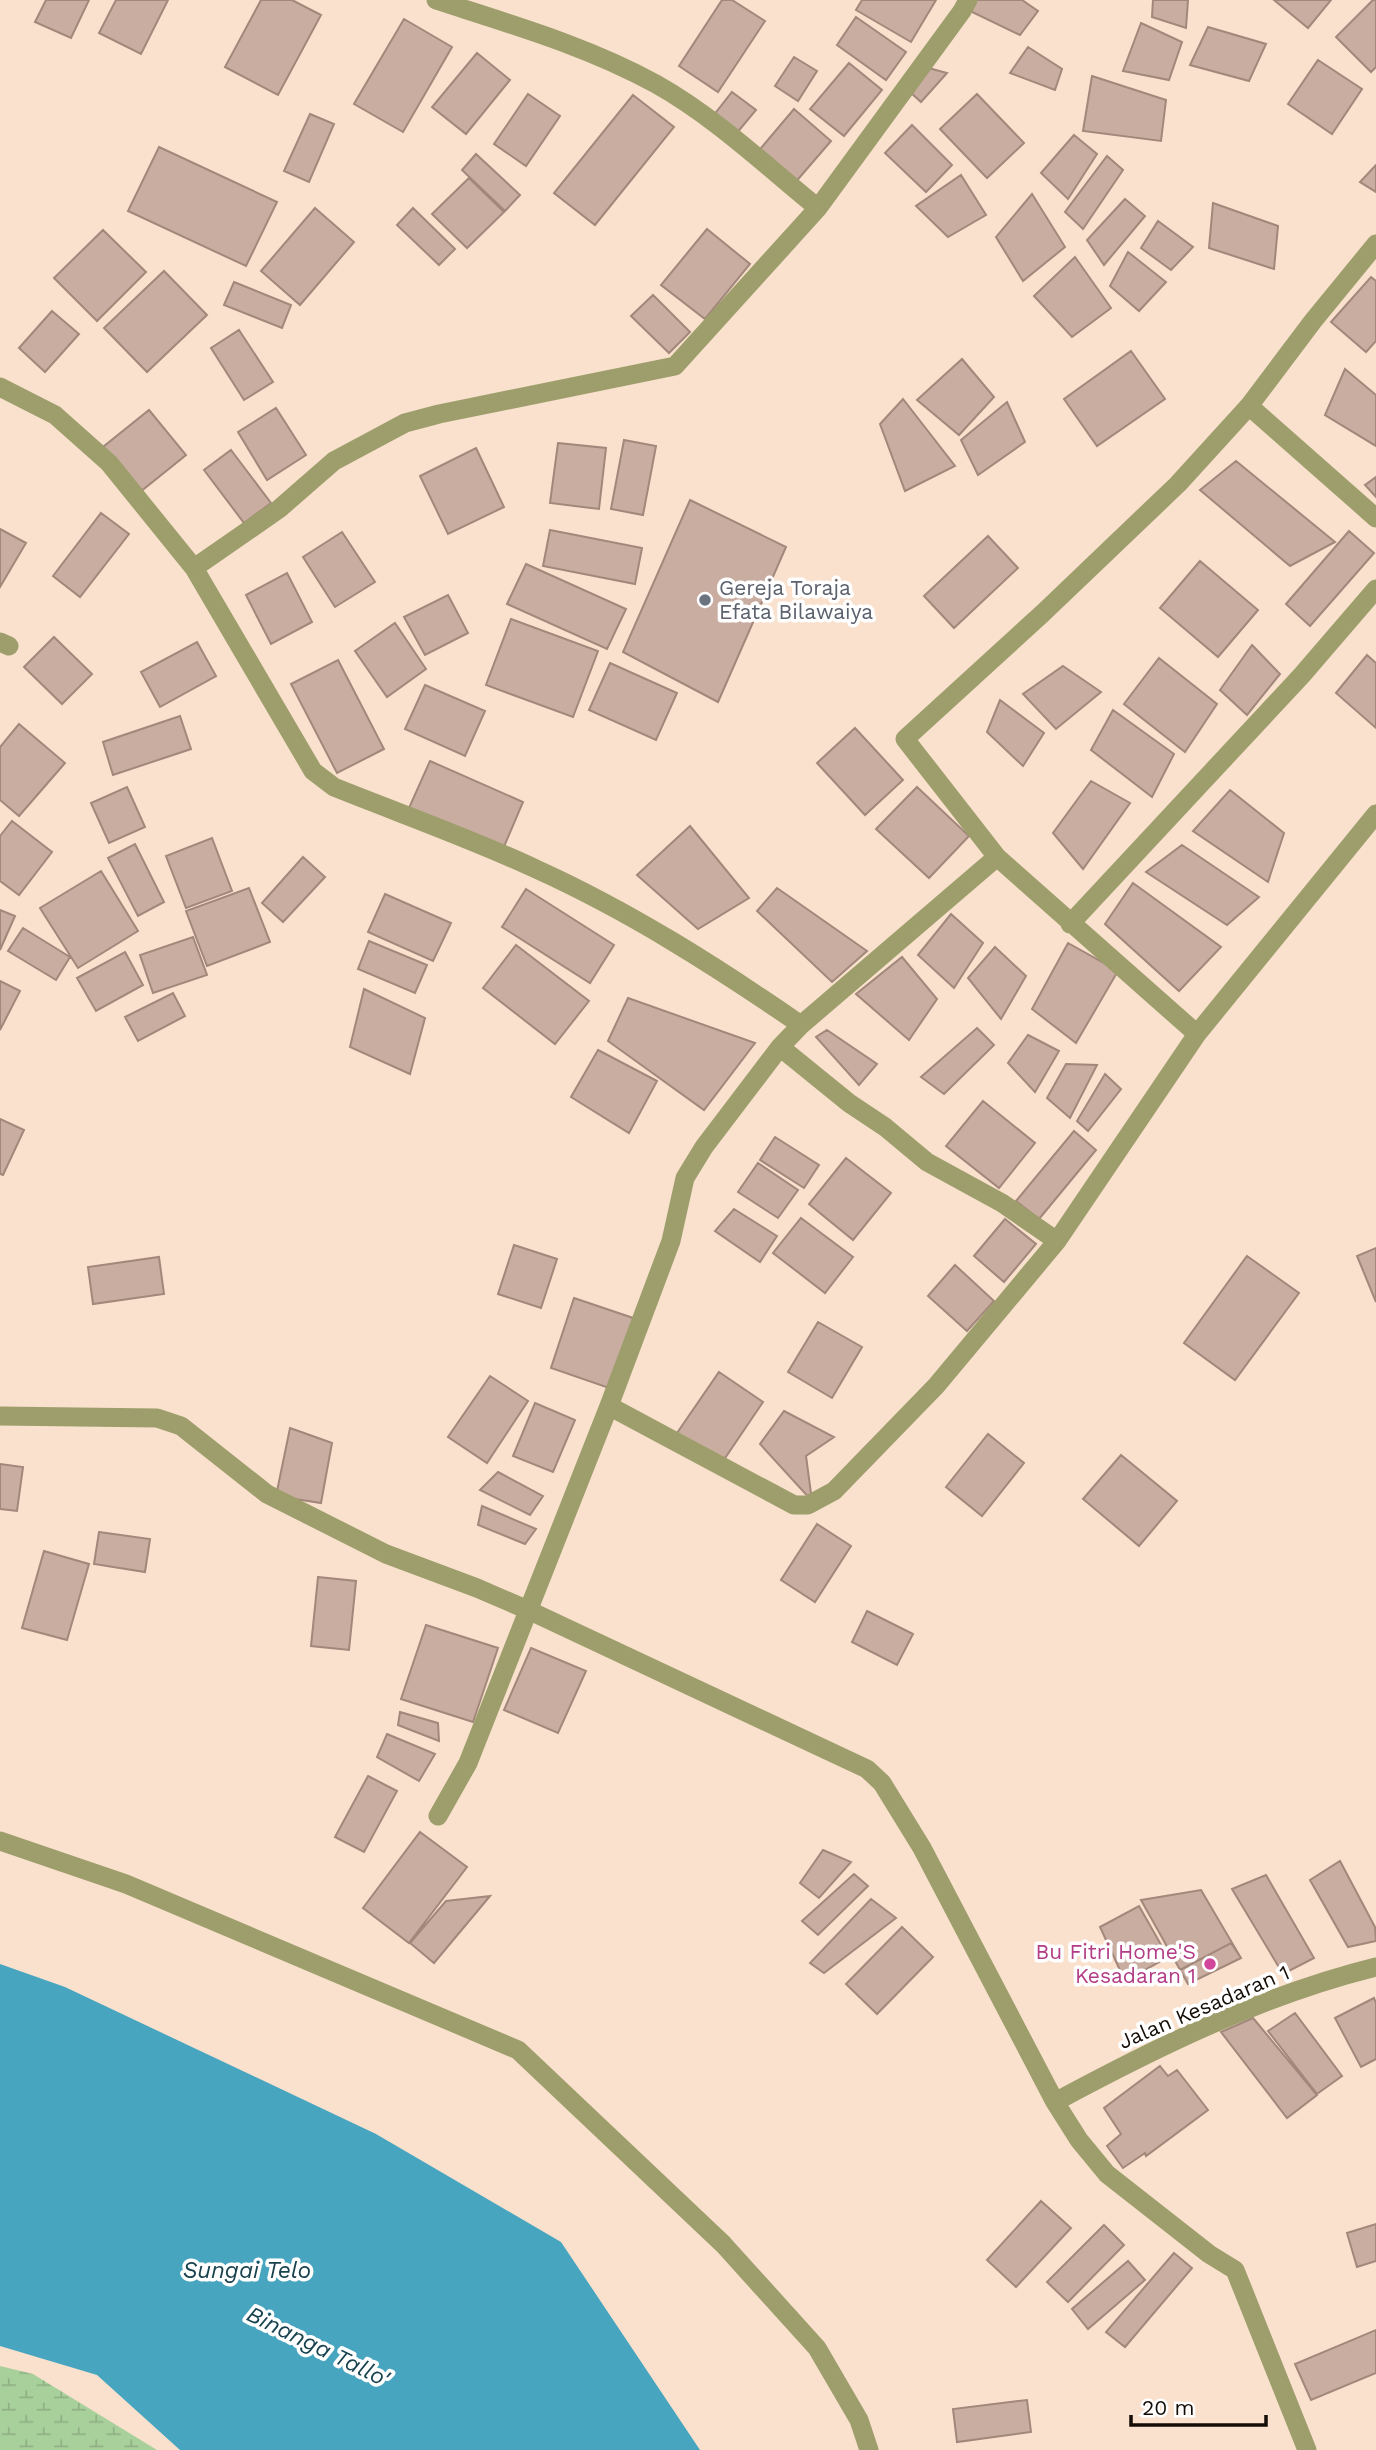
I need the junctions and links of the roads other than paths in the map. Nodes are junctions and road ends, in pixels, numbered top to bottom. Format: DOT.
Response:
graph roads {
  1 [pos="436,0"];
  2 [pos="968,0"];
  3 [pos="818,208"];
  4 [pos="1376,244"];
  5 [pos="0,387"];
  6 [pos="1249,407"];
  7 [pos="1376,518"];
  8 [pos="194,568"];
  9 [pos="1376,589"];
  10 [pos="1376,814"];
  11 [pos="997,857"];
  12 [pos="1070,924"];
  13 [pos="801,1025"];
  14 [pos="1197,1034"];
  15 [pos="780,1047"];
  16 [pos="1057,1241"];
  17 [pos="609,1406"];
  18 [pos="0,1416"];
  19 [pos="528,1610"];
  20 [pos="438,1816"];
  21 [pos="0,1841"];
  22 [pos="1376,1967"];
  23 [pos="1055,2102"];
  24 [pos="869,2450"];
  25 [pos="1307,2450"];
  1 -- 3 [label="street"];
  2 -- 3 [label="street"];
  3 -- 8 [label="street"];
  4 -- 6 [label="street"];
  5 -- 8 [label="street"];
  6 -- 7 [label="street"];
  6 -- 11 [label="street"];
  8 -- 13 [label="street"];
  9 -- 12 [label="street"];
  10 -- 14 [label="street"];
  11 -- 12 [label="street"];
  11 -- 13 [label="street"];
  12 -- 14 [label="street"];
  13 -- 15 [label="street"];
  14 -- 16 [label="street"];
  15 -- 16 [label="street"];
  15 -- 17 [label="street"];
  16 -- 17 [label="street"];
  17 -- 19 [label="street"];
  18 -- 19 [label="street"];
  19 -- 20 [label="street"];
  19 -- 23 [label="street"];
  21 -- 24 [label="street"];
  22 -- 23 [label="street, Jalan Kesadaran 1"];
  23 -- 25 [label="street"];
}
